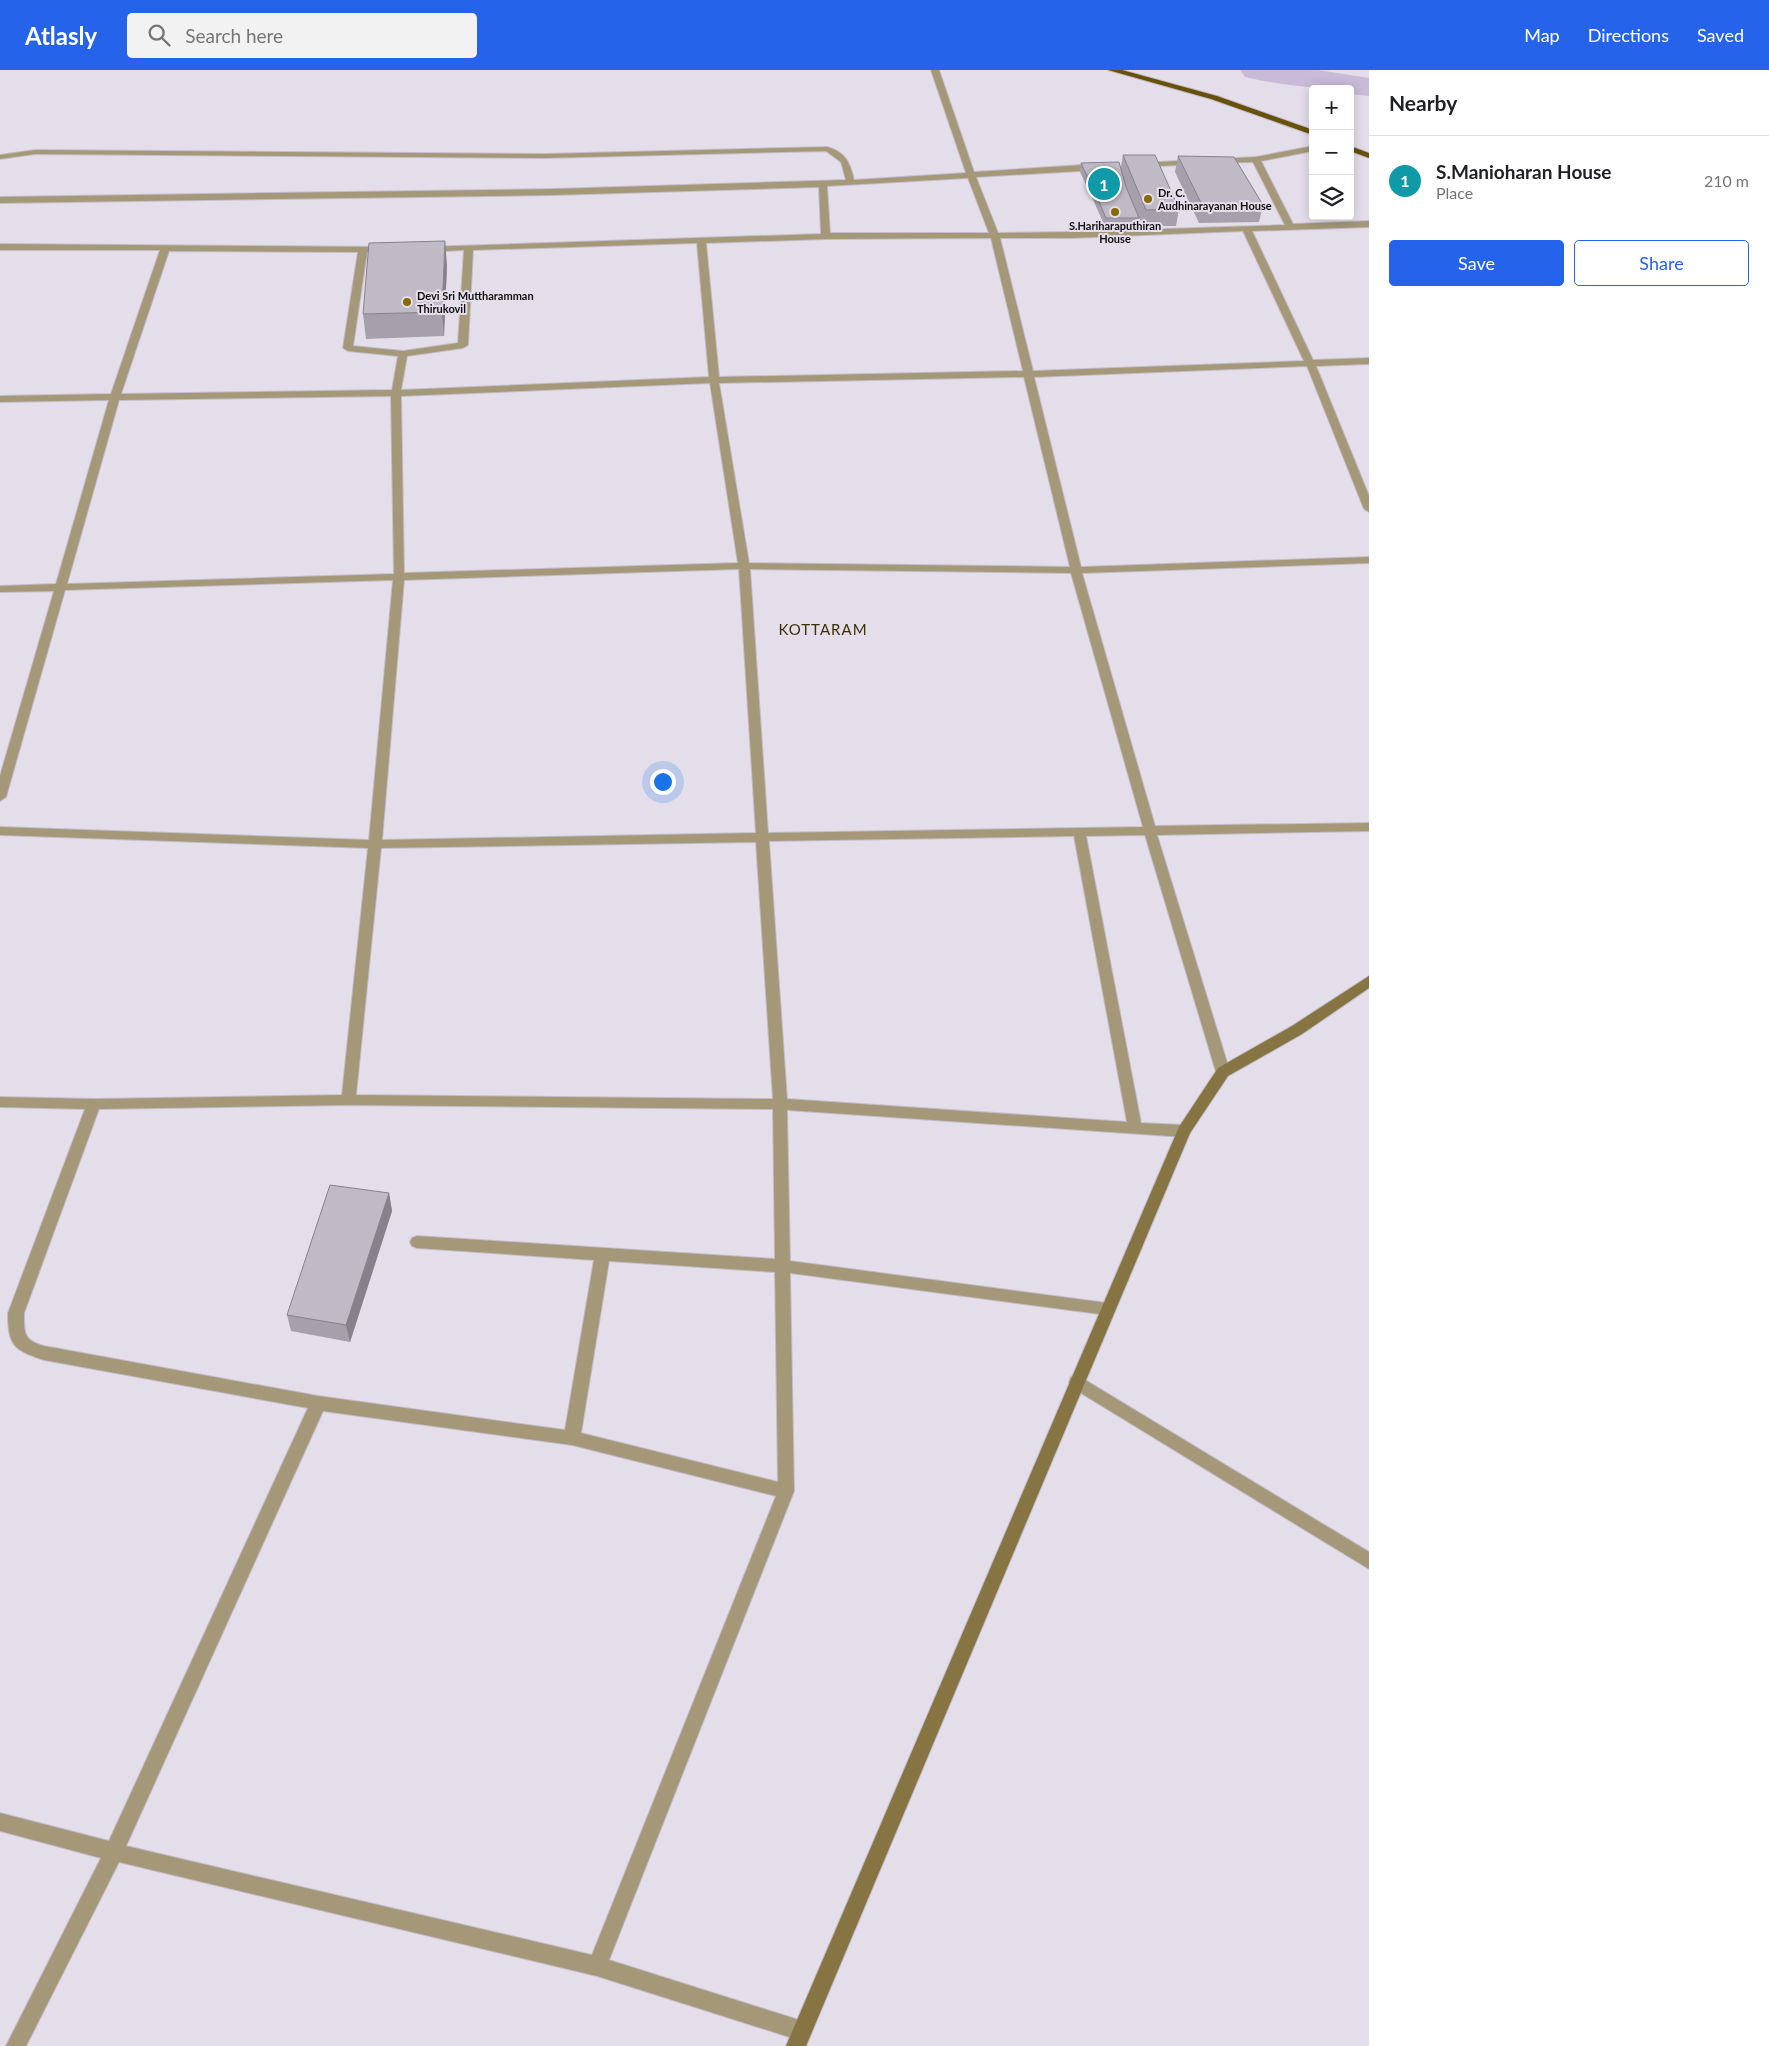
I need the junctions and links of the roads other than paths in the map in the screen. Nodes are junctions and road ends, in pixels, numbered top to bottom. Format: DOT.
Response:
graph roads {
  1 [pos="935,70"];
  2 [pos="1112,70"];
  3 [pos="1309,131"];
  4 [pos="1309,149"];
  5 [pos="1354,150"];
  6 [pos="1369,156"];
  7 [pos="0,157"];
  8 [pos="1256,159"];
  9 [pos="1129,165"];
  10 [pos="1109,166"];
  11 [pos="971,174"];
  12 [pos="851,183"];
  13 [pos="823,184"];
  14 [pos="0,200"];
  15 [pos="1369,224"];
  16 [pos="1291,228"];
  17 [pos="1247,230"];
  18 [pos="826,236"];
  19 [pos="995,236"];
  20 [pos="701,240"];
  21 [pos="0,247"];
  22 [pos="165,249"];
  23 [pos="363,249"];
  24 [pos="392,249"];
  25 [pos="421,249"];
  26 [pos="469,249"];
  27 [pos="403,354"];
  28 [pos="1369,361"];
  29 [pos="1310,363"];
  30 [pos="1029,374"];
  31 [pos="714,380"];
  32 [pos="396,393"];
  33 [pos="115,397"];
  34 [pos="0,399"];
  35 [pos="1369,509"];
  36 [pos="1369,560"];
  37 [pos="744,566"];
  38 [pos="1076,570"];
  39 [pos="399,576"];
  40 [pos="60,588"];
  41 [pos="0,590"];
  42 [pos="0,797"];
  43 [pos="1369,827"];
  44 [pos="0,831"];
  45 [pos="1150,831"];
  46 [pos="1079,832"];
  47 [pos="762,837"];
  48 [pos="376,844"];
  49 [pos="1369,981"];
  50 [pos="1223,1072"];
  51 [pos="348,1100"];
  52 [pos="0,1102"];
  53 [pos="94,1104"];
  54 [pos="780,1104"];
  55 [pos="1135,1126"];
  56 [pos="1184,1130"];
  57 [pos="416,1242"];
  58 [pos="602,1256"];
  59 [pos="782,1266"];
  60 [pos="1107,1309"];
  61 [pos="1077,1382"];
  62 [pos="318,1403"];
  63 [pos="572,1438"];
  64 [pos="786,1491"];
  65 [pos="1369,1561"];
  66 [pos="0,1822"];
  67 [pos="114,1852"];
  68 [pos="597,1966"];
  69 [pos="799,2038"];
  70 [pos="16,2046"];
  1 -- 11 [label="street"];
  2 -- 3 [label="highway"];
  4 -- 8 [label="street"];
  5 -- 6 [label="highway"];
  7 -- 12 [label="street"];
  8 -- 9 [label="street"];
  8 -- 16 [label="street"];
  10 -- 11 [label="street"];
  11 -- 12 [label="street"];
  11 -- 19 [label="street"];
  12 -- 13 [label="street"];
  13 -- 14 [label="street"];
  13 -- 18 [label="street"];
  15 -- 16 [label="street"];
  16 -- 17 [label="street"];
  17 -- 19 [label="street"];
  17 -- 29 [label="street"];
  18 -- 19 [label="street"];
  18 -- 20 [label="street"];
  19 -- 30 [label="street"];
  20 -- 26 [label="street"];
  20 -- 31 [label="street"];
  21 -- 22 [label="street"];
  22 -- 23 [label="street"];
  22 -- 33 [label="street"];
  23 -- 24 [label="street"];
  23 -- 27 [label="street"];
  25 -- 26 [label="street"];
  26 -- 27 [label="street"];
  27 -- 32 [label="street"];
  28 -- 29 [label="street"];
  29 -- 30 [label="street"];
  29 -- 35 [label="street"];
  30 -- 31 [label="street"];
  30 -- 38 [label="street"];
  31 -- 32 [label="street"];
  31 -- 37 [label="street"];
  32 -- 33 [label="street"];
  32 -- 39 [label="street"];
  33 -- 34 [label="street"];
  33 -- 40 [label="street"];
  36 -- 38 [label="street"];
  37 -- 38 [label="street"];
  37 -- 39 [label="street"];
  37 -- 47 [label="street"];
  38 -- 45 [label="street"];
  39 -- 40 [label="street"];
  39 -- 48 [label="street"];
  40 -- 41 [label="street"];
  40 -- 42 [label="street"];
  43 -- 45 [label="street"];
  44 -- 48 [label="street"];
  45 -- 46 [label="street"];
  45 -- 50 [label="street"];
  46 -- 47 [label="street"];
  46 -- 55 [label="street"];
  47 -- 48 [label="street"];
  47 -- 54 [label="street"];
  48 -- 51 [label="street"];
  49 -- 50 [label="main road"];
  50 -- 56 [label="main road"];
  51 -- 53 [label="street"];
  51 -- 54 [label="street"];
  52 -- 53 [label="street"];
  53 -- 62 [label="street"];
  54 -- 55 [label="street"];
  54 -- 59 [label="street"];
  55 -- 56 [label="street"];
  56 -- 60 [label="main road"];
  57 -- 58 [label="street"];
  58 -- 59 [label="street"];
  58 -- 63 [label="street"];
  59 -- 60 [label="street"];
  59 -- 64 [label="street"];
  60 -- 61 [label="main road"];
  61 -- 65 [label="street"];
  61 -- 69 [label="main road"];
  62 -- 63 [label="street"];
  62 -- 67 [label="street"];
  63 -- 64 [label="street"];
  64 -- 68 [label="street"];
  66 -- 67 [label="street"];
  67 -- 68 [label="street"];
  67 -- 70 [label="street"];
  68 -- 69 [label="street"];
}
